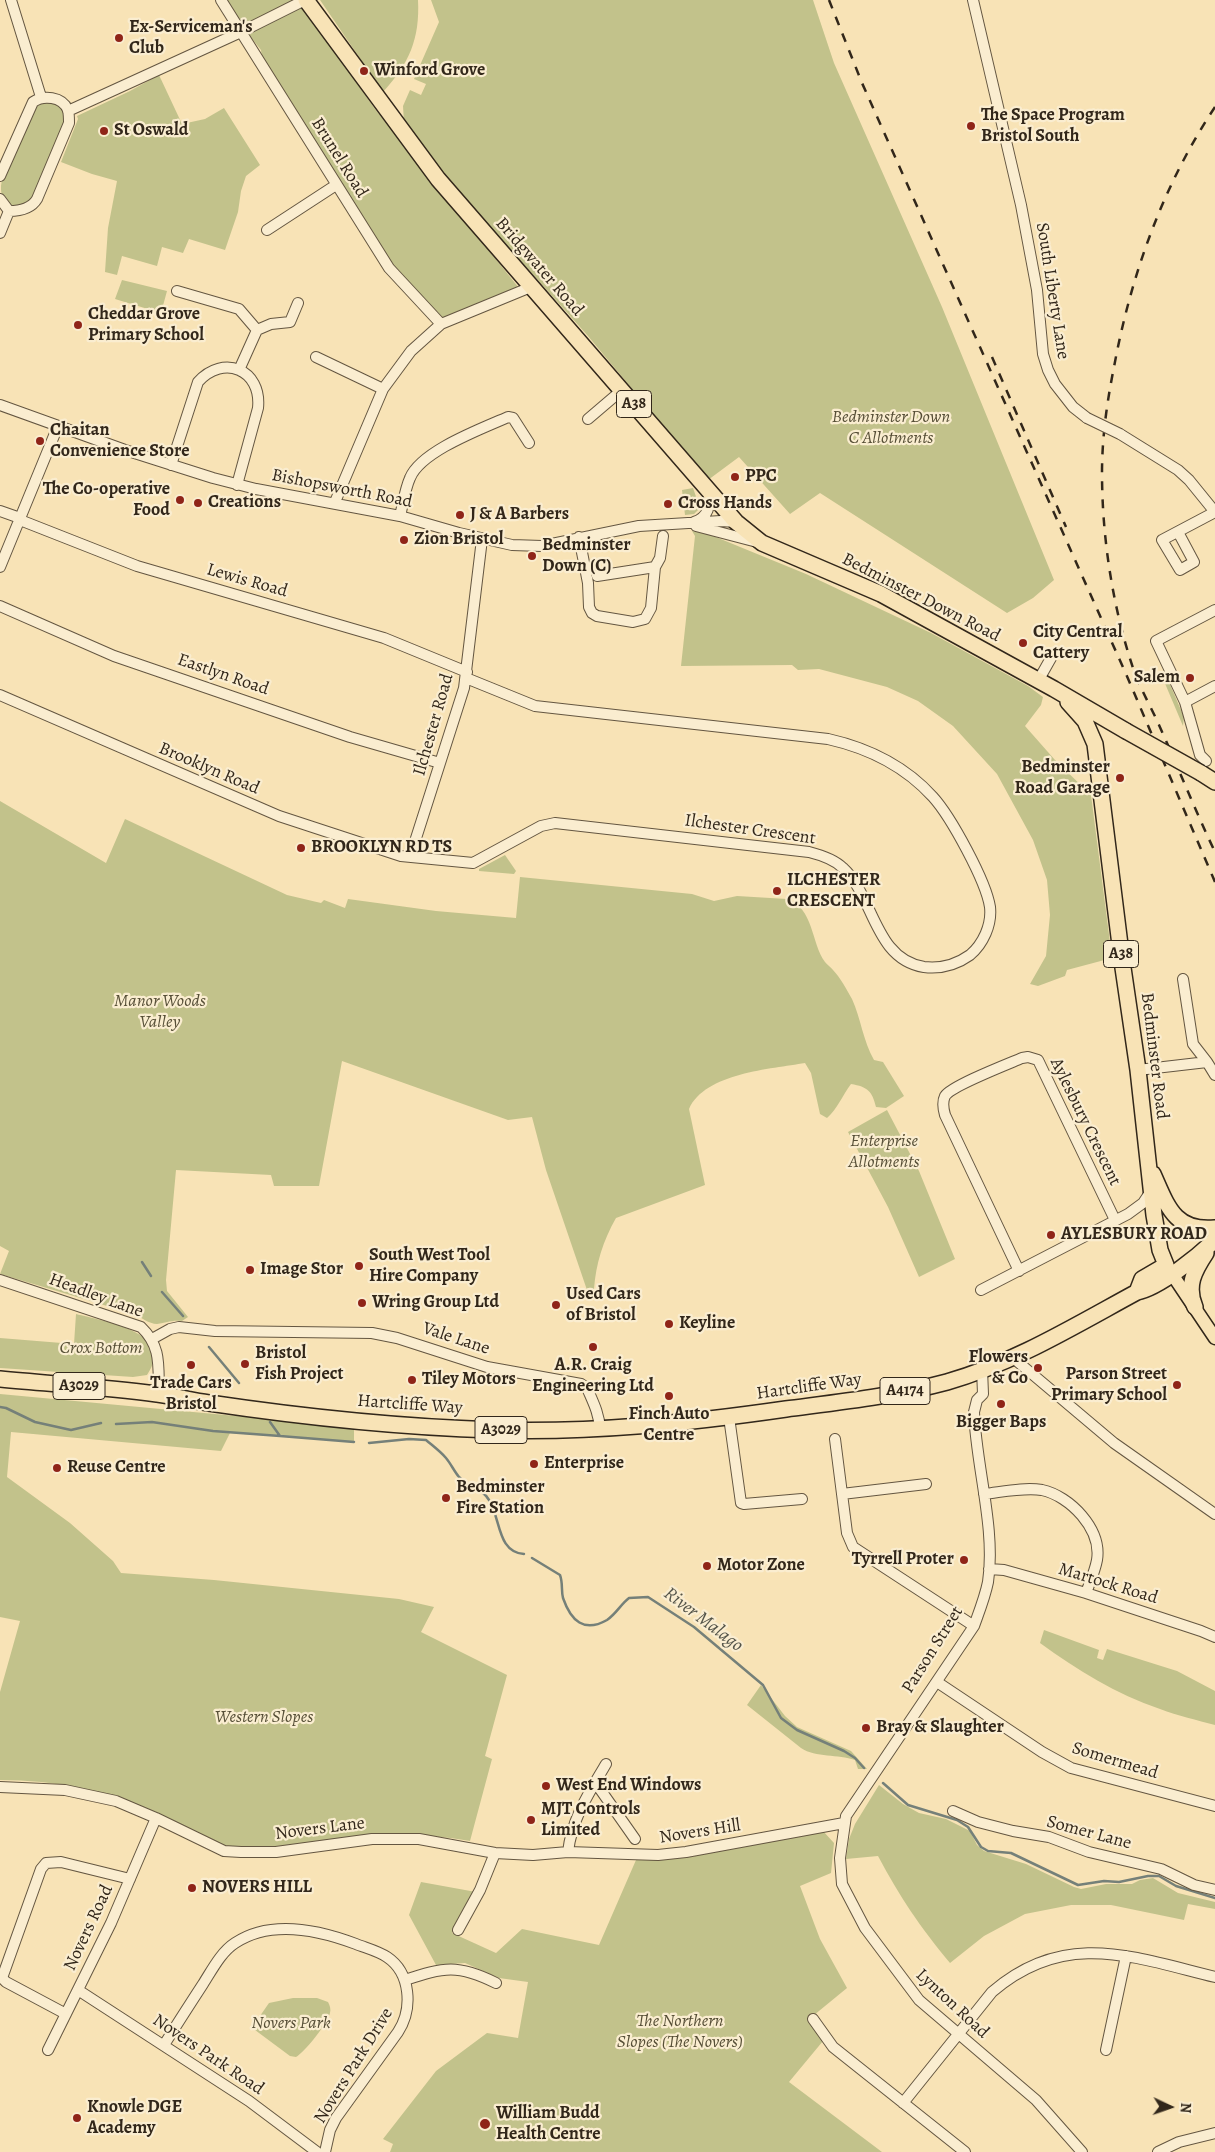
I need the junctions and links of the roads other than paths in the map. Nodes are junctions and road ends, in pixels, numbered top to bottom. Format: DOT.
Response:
graph roads {
  1 [pos="11,0"];
  2 [pos="221,0"];
  3 [pos="306,0"];
  4 [pos="973,0"];
  5 [pos="241,32"];
  6 [pos="40,97"];
  7 [pos="68,111"];
  8 [pos="0,176"];
  9 [pos="336,185"];
  10 [pos="0,199"];
  11 [pos="9,211"];
  12 [pos="267,230"];
  13 [pos="0,233"];
  14 [pos="532,288"];
  15 [pos="177,291"];
  16 [pos="298,303"];
  17 [pos="441,324"];
  18 [pos="257,330"];
  19 [pos="316,357"];
  20 [pos="239,370"];
  21 [pos="383,389"];
  22 [pos="622,390"];
  23 [pos="0,406"];
  24 [pos="588,420"];
  25 [pos="58,426"];
  26 [pos="529,443"];
  27 [pos="171,465"];
  28 [pos="237,484"];
  29 [pos="709,492"];
  30 [pos="335,502"];
  31 [pos="0,511"];
  32 [pos="1215,512"];
  33 [pos="400,516"];
  34 [pos="20,519"];
  35 [pos="736,522"];
  36 [pos="686,524"];
  37 [pos="1178,532"];
  38 [pos="663,536"];
  39 [pos="579,537"];
  40 [pos="482,539"];
  41 [pos="762,543"];
  42 [pos="0,567"];
  43 [pos="655,567"];
  44 [pos="597,576"];
  45 [pos="0,606"];
  46 [pos="1215,610"];
  47 [pos="1050,658"];
  48 [pos="466,675"];
  49 [pos="1038,681"];
  50 [pos="1215,686"];
  51 [pos="1054,689"];
  52 [pos="0,696"];
  53 [pos="1185,702"];
  54 [pos="1126,731"];
  55 [pos="1094,744"];
  56 [pos="440,763"];
  57 [pos="1204,767"];
  58 [pos="1215,782"];
  59 [pos="410,857"];
  60 [pos="1183,979"];
  61 [pos="1206,1062"];
  62 [pos="1138,1070"];
  63 [pos="1215,1075"];
  64 [pos="1148,1164"];
  65 [pos="1151,1191"];
  66 [pos="1128,1214"];
  67 [pos="1154,1215"];
  68 [pos="1176,1218"];
  69 [pos="1115,1220"];
  70 [pos="1214,1237"];
  71 [pos="1169,1270"];
  72 [pos="1019,1271"];
  73 [pos="0,1280"];
  74 [pos="981,1290"];
  75 [pos="1195,1307"];
  76 [pos="1215,1338"];
  77 [pos="152,1339"];
  78 [pos="1012,1357"];
  79 [pos="982,1369"];
  80 [pos="964,1376"];
  81 [pos="0,1379"];
  82 [pos="983,1389"];
  83 [pos="159,1394"];
  84 [pos="844,1401"];
  85 [pos="729,1417"];
  86 [pos="600,1429"];
  87 [pos="835,1439"];
  88 [pos="926,1484"];
  89 [pos="842,1494"];
  90 [pos="984,1494"];
  91 [pos="802,1500"];
  92 [pos="1215,1514"];
  93 [pos="989,1568"];
  94 [pos="1086,1593"];
  95 [pos="974,1626"];
  96 [pos="1215,1637"];
  97 [pos="937,1682"];
  98 [pos="606,1764"];
  99 [pos="595,1782"];
  100 [pos="0,1787"];
  101 [pos="1215,1806"];
  102 [pos="953,1811"];
  103 [pos="156,1818"];
  104 [pos="844,1824"];
  105 [pos="636,1839"];
  106 [pos="568,1852"];
  107 [pos="495,1853"];
  108 [pos="130,1879"];
  109 [pos="1215,1890"];
  110 [pos="458,1930"];
  111 [pos="1126,1956"];
  112 [pos="1215,1977"];
  113 [pos="405,1980"];
  114 [pos="496,1983"];
  115 [pos="78,1990"];
  116 [pos="66,2014"];
  117 [pos="813,2019"];
  118 [pos="958,2034"];
  119 [pos="164,2044"];
  120 [pos="48,2050"];
  121 [pos="1106,2050"];
  122 [pos="903,2103"];
  123 [pos="1215,2133"];
  124 [pos="317,2152"];
  125 [pos="325,2152"];
  126 [pos="965,2152"];
  127 [pos="1082,2152"];
  128 [pos="1158,2152"];
  1 -- 6 [label="street"];
  2 -- 5 [label="street, Brunel Road"];
  3 -- 5 [label="street"];
  3 -- 14 [label="highway, Bridgwater Road / A38"];
  4 -- 32 [label="street, South Liberty Lane, bridge"];
  5 -- 7 [label="street"];
  5 -- 9 [label="street, Brunel Road"];
  6 -- 7 [label="street"];
  6 -- 8 [label="street"];
  7 -- 11 [label="street"];
  9 -- 12 [label="street"];
  9 -- 17 [label="street, Brunel Road"];
  10 -- 11 [label="street"];
  11 -- 13 [label="street"];
  14 -- 17 [label="street"];
  14 -- 22 [label="highway, Bridgwater Road / A38"];
  15 -- 18 [label="street"];
  16 -- 18 [label="street"];
  17 -- 21 [label="street"];
  18 -- 20 [label="street"];
  19 -- 21 [label="street"];
  20 -- 27 [label="street"];
  20 -- 28 [label="street"];
  21 -- 30 [label="street"];
  22 -- 24 [label="street"];
  22 -- 29 [label="highway, Bridgwater Road / A38"];
  23 -- 25 [label="street, Bishopsworth Road"];
  25 -- 27 [label="street, Bishopsworth Road"];
  25 -- 34 [label="street"];
  26 -- 33 [label="street"];
  27 -- 28 [label="street, Bishopsworth Road"];
  28 -- 30 [label="street, Bishopsworth Road"];
  29 -- 35 [label="highway, Bridgwater Road / A38"];
  29 -- 36 [label="street, Bishopsworth Road"];
  30 -- 33 [label="street, Bishopsworth Road"];
  31 -- 34 [label="street, Lewis Road"];
  32 -- 37 [label="street"];
  33 -- 40 [label="street, Bishopsworth Road"];
  34 -- 42 [label="street"];
  34 -- 48 [label="street, Lewis Road"];
  35 -- 36 [label="street, Bishopsworth Road"];
  35 -- 41 [label="highway, Bridgwater Road / A38"];
  36 -- 39 [label="street, Bishopsworth Road"];
  36 -- 41 [label="street, Bishopsworth Road"];
  38 -- 43 [label="street"];
  39 -- 40 [label="street, Bishopsworth Road"];
  39 -- 43 [label="street"];
  40 -- 48 [label="street, Ilchester Road"];
  41 -- 49 [label="highway, Bedminster Down Road / A38"];
  43 -- 44 [label="street"];
  45 -- 56 [label="street, Eastlyn Road"];
  46 -- 53 [label="street"];
  47 -- 49 [label="street"];
  48 -- 56 [label="street, Ilchester Road"];
  48 -- 59 [label="street, Ilchester Crescent"];
  49 -- 51 [label="highway, Bedminster Down Road / A38"];
  50 -- 53 [label="street"];
  51 -- 54 [label="highway, Bedminster Down Road / A38"];
  51 -- 55 [label="highway, Bedminster Road / A38"];
  52 -- 59 [label="street, Brooklyn Road"];
  53 -- 57 [label="street"];
  54 -- 55 [label="highway, A38"];
  54 -- 57 [label="highway, Bedminster Down Road / A38, bridge"];
  55 -- 62 [label="highway, Bedminster Road / A38"];
  56 -- 59 [label="street, Ilchester Road"];
  57 -- 58 [label="highway, Bedminster Down Road / A38"];
  60 -- 61 [label="street"];
  61 -- 62 [label="street"];
  61 -- 63 [label="street"];
  62 -- 64 [label="highway, Bedminster Road / A38"];
  64 -- 65 [label="highway, Bedminster Road"];
  64 -- 68 [label="highway, A38"];
  65 -- 66 [label="street"];
  65 -- 67 [label="highway, Bedminster Road"];
  66 -- 67 [label="street"];
  66 -- 69 [label="street"];
  67 -- 68 [label="highway"];
  67 -- 71 [label="highway, Bedminster Road"];
  68 -- 70 [label="highway"];
  69 -- 72 [label="street"];
  69 -- 72 [label="street, Aylesbury Crescent"];
  70 -- 71 [label="highway"];
  70 -- 75 [label="highway"];
  71 -- 75 [label="main road, Bedminster Road"];
  71 -- 78 [label="highway, A4174"];
  72 -- 74 [label="street"];
  73 -- 77 [label="street, Headley Lane"];
  75 -- 76 [label="main road, Bedminster Road"];
  77 -- 83 [label="street, Headley Lane"];
  77 -- 86 [label="street, Vale Lane"];
  78 -- 79 [label="highway, A4174"];
  78 -- 92 [label="street"];
  79 -- 80 [label="highway, A4174"];
  79 -- 82 [label="street, Parson Street"];
  80 -- 82 [label="street"];
  80 -- 84 [label="highway, Hartcliffe Way / A4174"];
  81 -- 83 [label="highway, Hartcliffe Way / A3029"];
  82 -- 90 [label="street, Parson Street"];
  83 -- 86 [label="highway, Hartcliffe Way / A3029"];
  84 -- 85 [label="highway, Hartcliffe Way / A3029"];
  85 -- 86 [label="highway, Hartcliffe Way / A3029"];
  85 -- 91 [label="street"];
  87 -- 89 [label="street"];
  88 -- 89 [label="street"];
  89 -- 95 [label="street"];
  90 -- 93 [label="street, Parson Street"];
  90 -- 94 [label="street"];
  93 -- 94 [label="street, Martock Road"];
  93 -- 95 [label="street, Parson Street"];
  94 -- 96 [label="street, Martock Road"];
  95 -- 97 [label="street, Parson Street"];
  97 -- 101 [label="street, Somermead"];
  97 -- 104 [label="street, Parson Street"];
  98 -- 99 [label="street"];
  99 -- 105 [label="street"];
  99 -- 106 [label="street"];
  100 -- 103 [label="street"];
  102 -- 109 [label="street, Somer Lane"];
  103 -- 107 [label="street, Novers Lane"];
  103 -- 108 [label="street, Novers Road"];
  104 -- 106 [label="street, Novers Hill"];
  104 -- 118 [label="street, Lynton Road"];
  106 -- 107 [label="street, Novers Hill"];
  107 -- 110 [label="street"];
  108 -- 115 [label="street, Novers Road"];
  108 -- 116 [label="street"];
  111 -- 112 [label="street"];
  111 -- 118 [label="street"];
  111 -- 121 [label="street"];
  113 -- 114 [label="street"];
  113 -- 119 [label="street, Novers Park Drive"];
  113 -- 125 [label="street, Novers Park Drive"];
  115 -- 116 [label="street, Novers Road"];
  115 -- 119 [label="street, Novers Park Road"];
  116 -- 120 [label="street, Novers Road"];
  117 -- 122 [label="street"];
  118 -- 122 [label="street"];
  118 -- 127 [label="street, Lynton Road"];
  119 -- 124 [label="street, Novers Park Road"];
  122 -- 126 [label="street"];
  123 -- 128 [label="street"];
}
